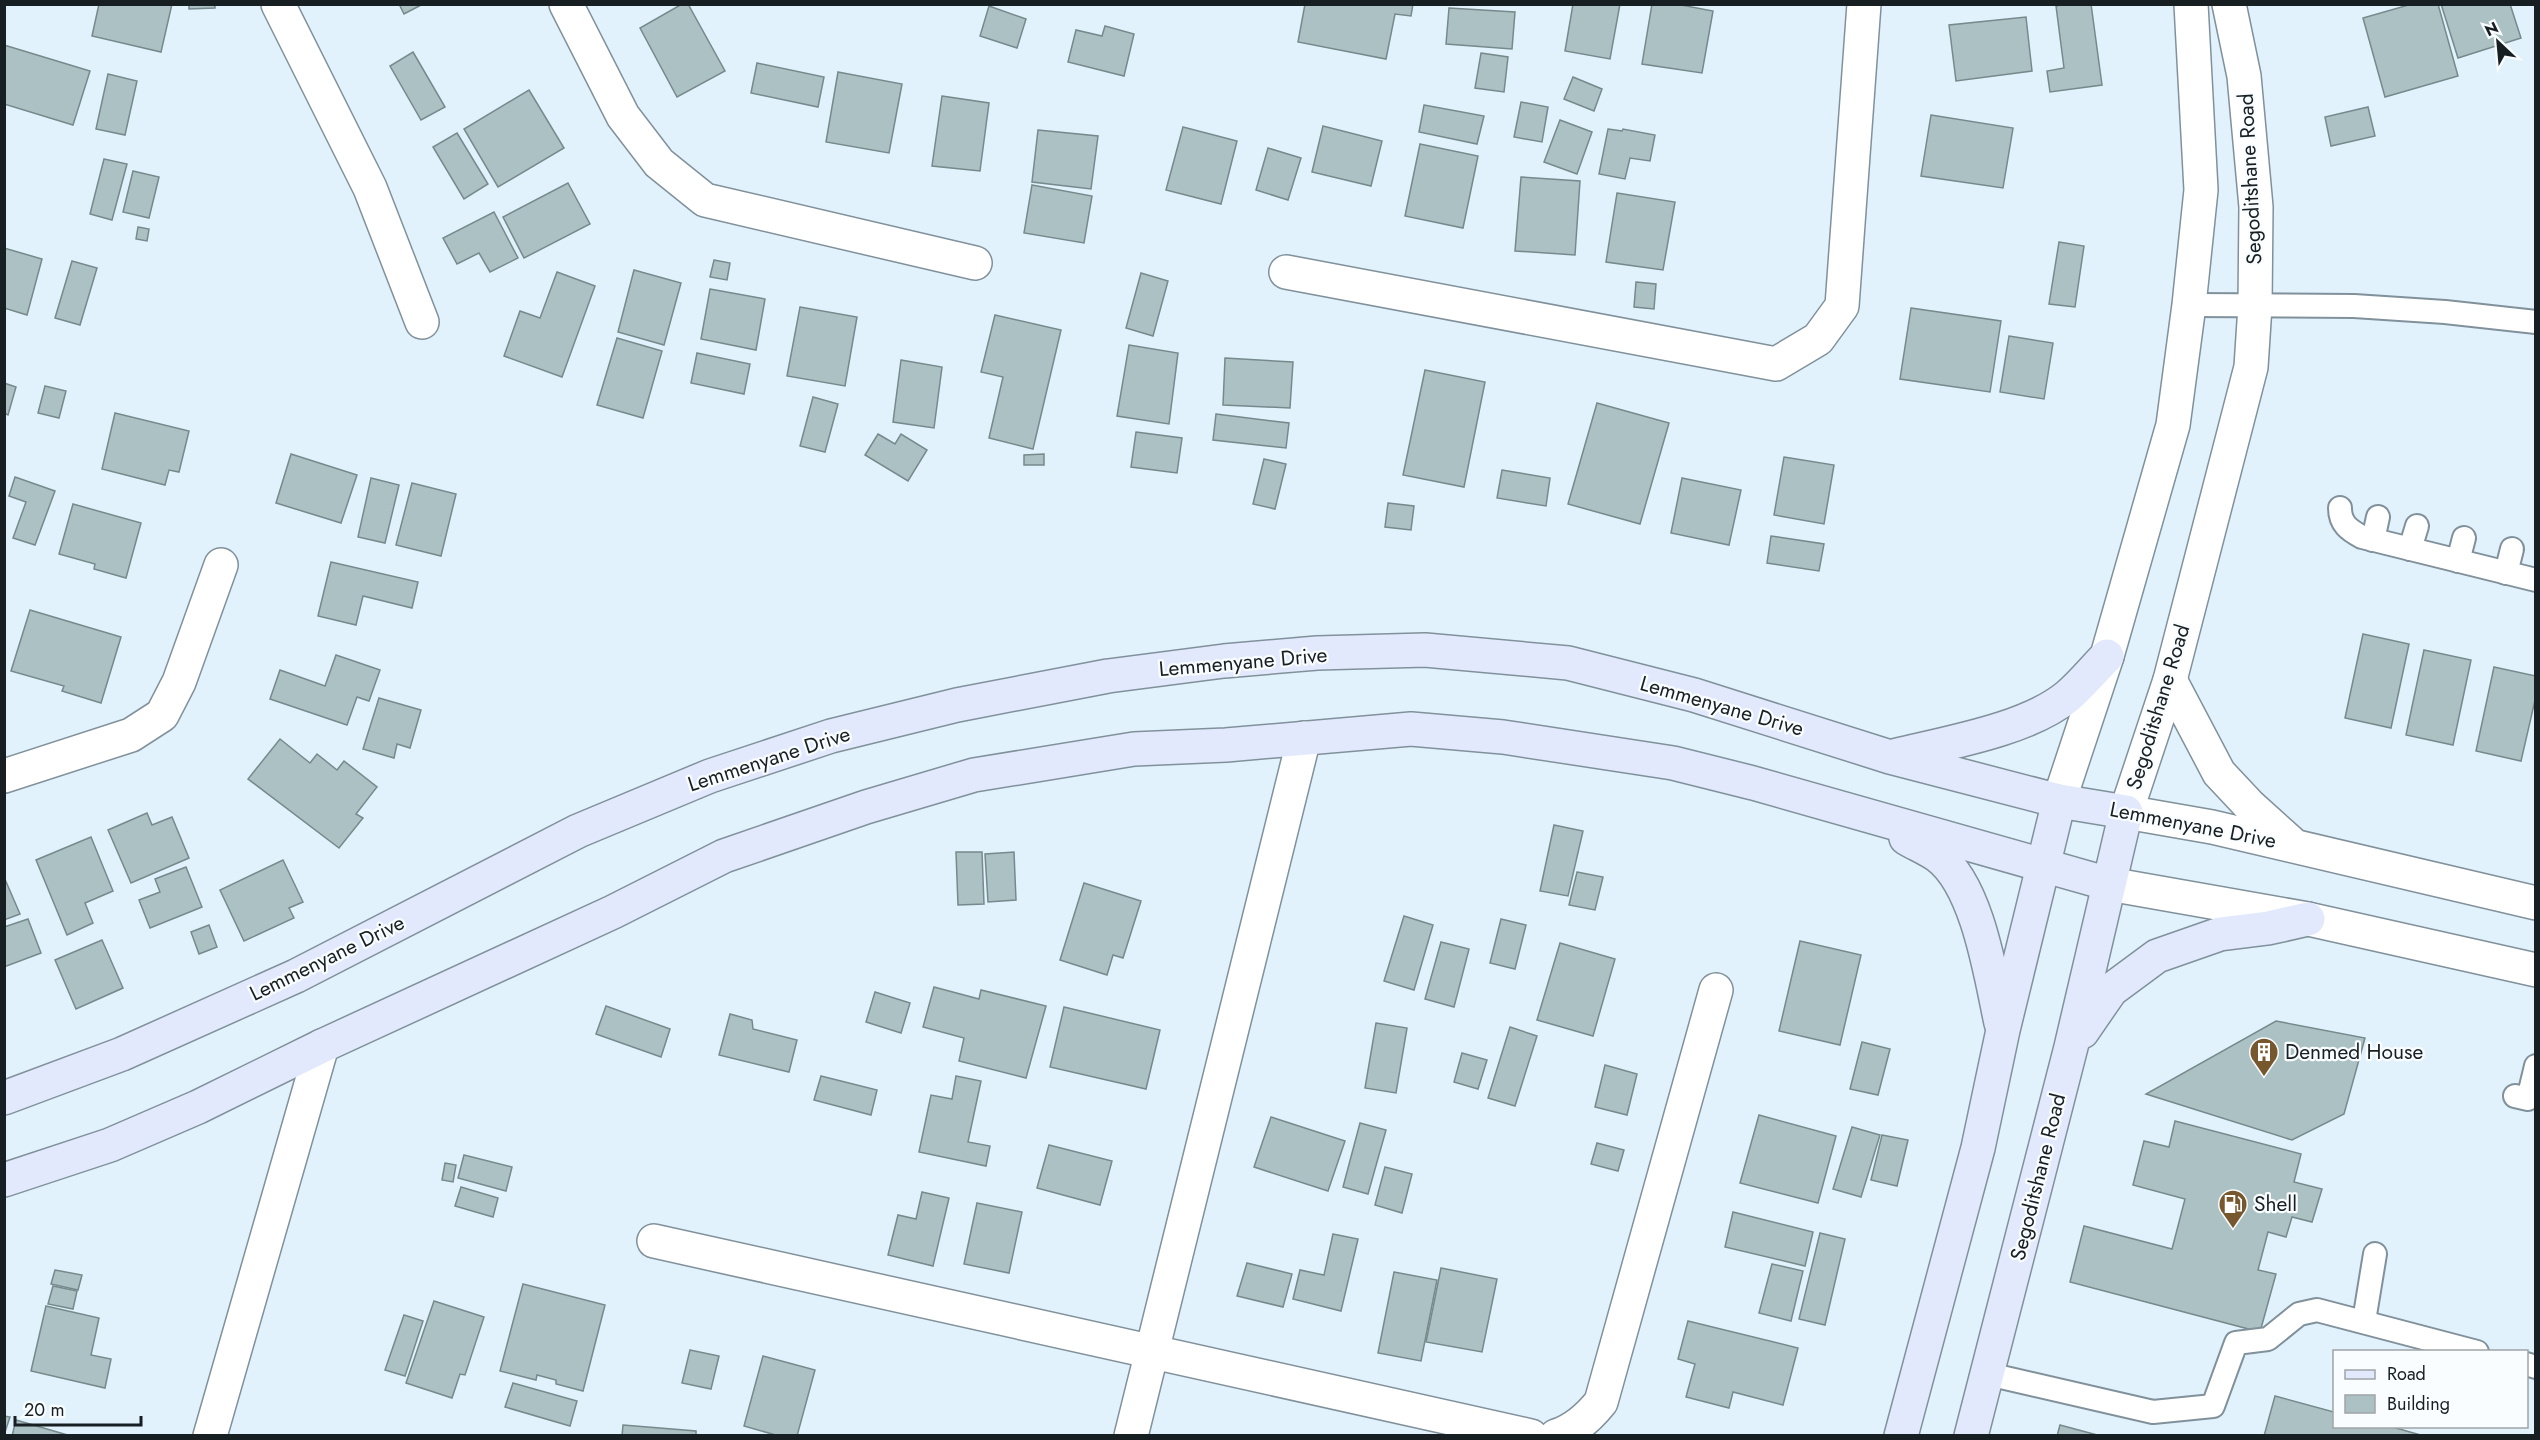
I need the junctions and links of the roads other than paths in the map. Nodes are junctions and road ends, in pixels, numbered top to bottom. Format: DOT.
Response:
graph roads {
  1 [pos="278,4"];
  2 [pos="566,4"];
  3 [pos="1864,4"];
  4 [pos="2191,4"];
  5 [pos="2229,4"];
  6 [pos="975,263"];
  7 [pos="1286,272"];
  8 [pos="2190,305"];
  9 [pos="2255,306"];
  10 [pos="422,321"];
  11 [pos="2524,325"];
  12 [pos="2340,508"];
  13 [pos="2378,517"];
  14 [pos="2417,526"];
  15 [pos="2464,538"];
  16 [pos="2373,540"];
  17 [pos="2410,549"];
  18 [pos="2512,549"];
  19 [pos="2458,561"];
  20 [pos="222,565"];
  21 [pos="2506,573"];
  22 [pos="2535,580"];
  23 [pos="2107,656"];
  24 [pos="2170,680"];
  25 [pos="1304,738"];
  26 [pos="1890,757"];
  27 [pos="4,776"];
  28 [pos="2059,801"];
  29 [pos="2126,812"];
  30 [pos="1874,819"];
  31 [pos="2293,845"];
  32 [pos="2044,865"];
  33 [pos="2109,884"];
  34 [pos="2535,903"];
  35 [pos="2308,919"];
  36 [pos="2535,970"];
  37 [pos="1716,990"];
  38 [pos="2003,1030"];
  39 [pos="322,1046"];
  40 [pos="2071,1047"];
  41 [pos="2535,1066"];
  42 [pos="2515,1096"];
  43 [pos="4,1098"];
  44 [pos="4,1180"];
  45 [pos="654,1241"];
  46 [pos="2375,1254"];
  47 [pos="2364,1322"];
  48 [pos="2469,1350"];
  49 [pos="1154,1352"];
  50 [pos="1988,1374"];
  51 [pos="210,1436"];
  52 [pos="1131,1436"];
  53 [pos="1531,1436"];
  54 [pos="1556,1436"];
  55 [pos="1901,1436"];
  56 [pos="1971,1436"];
  1 -- 10 [label="street"];
  2 -- 6 [label="street"];
  3 -- 7 [label="street"];
  4 -- 8 [label="street"];
  5 -- 9 [label="street, Segoditshane Road"];
  8 -- 9 [label="lane"];
  8 -- 23 [label="street"];
  9 -- 11 [label="lane"];
  9 -- 24 [label="street, Segoditshane Road"];
  12 -- 16 [label="lane"];
  13 -- 16 [label="lane"];
  14 -- 17 [label="lane"];
  15 -- 19 [label="lane"];
  16 -- 17 [label="lane"];
  17 -- 19 [label="lane"];
  18 -- 21 [label="lane"];
  19 -- 21 [label="lane"];
  20 -- 27 [label="street"];
  21 -- 22 [label="lane"];
  23 -- 26 [label="main road"];
  23 -- 28 [label="street"];
  24 -- 29 [label="street, Segoditshane Road"];
  24 -- 31 [label="street"];
  25 -- 30 [label="main road"];
  25 -- 39 [label="main road"];
  25 -- 49 [label="street"];
  26 -- 28 [label="main road, Lemmenyane Drive"];
  26 -- 43 [label="main road, Lemmenyane Drive"];
  28 -- 29 [label="main road, Lemmenyane Drive"];
  28 -- 32 [label="main road"];
  29 -- 31 [label="street, Lemmenyane Drive"];
  29 -- 33 [label="main road, Segoditshane Road"];
  30 -- 32 [label="main road"];
  30 -- 38 [label="main road"];
  31 -- 34 [label="street, Lemmenyane Drive"];
  32 -- 33 [label="main road"];
  32 -- 38 [label="main road"];
  33 -- 35 [label="street"];
  33 -- 40 [label="main road, Segoditshane Road"];
  35 -- 36 [label="street"];
  35 -- 40 [label="main road"];
  37 -- 54 [label="street"];
  38 -- 55 [label="main road"];
  39 -- 44 [label="main road"];
  39 -- 51 [label="street"];
  40 -- 50 [label="main road, Segoditshane Road"];
  41 -- 42 [label="lane"];
  45 -- 49 [label="street"];
  46 -- 47 [label="lane"];
  47 -- 48 [label="lane"];
  47 -- 50 [label="lane"];
  49 -- 52 [label="street"];
  49 -- 53 [label="street"];
  50 -- 56 [label="main road, Segoditshane Road"];
}
